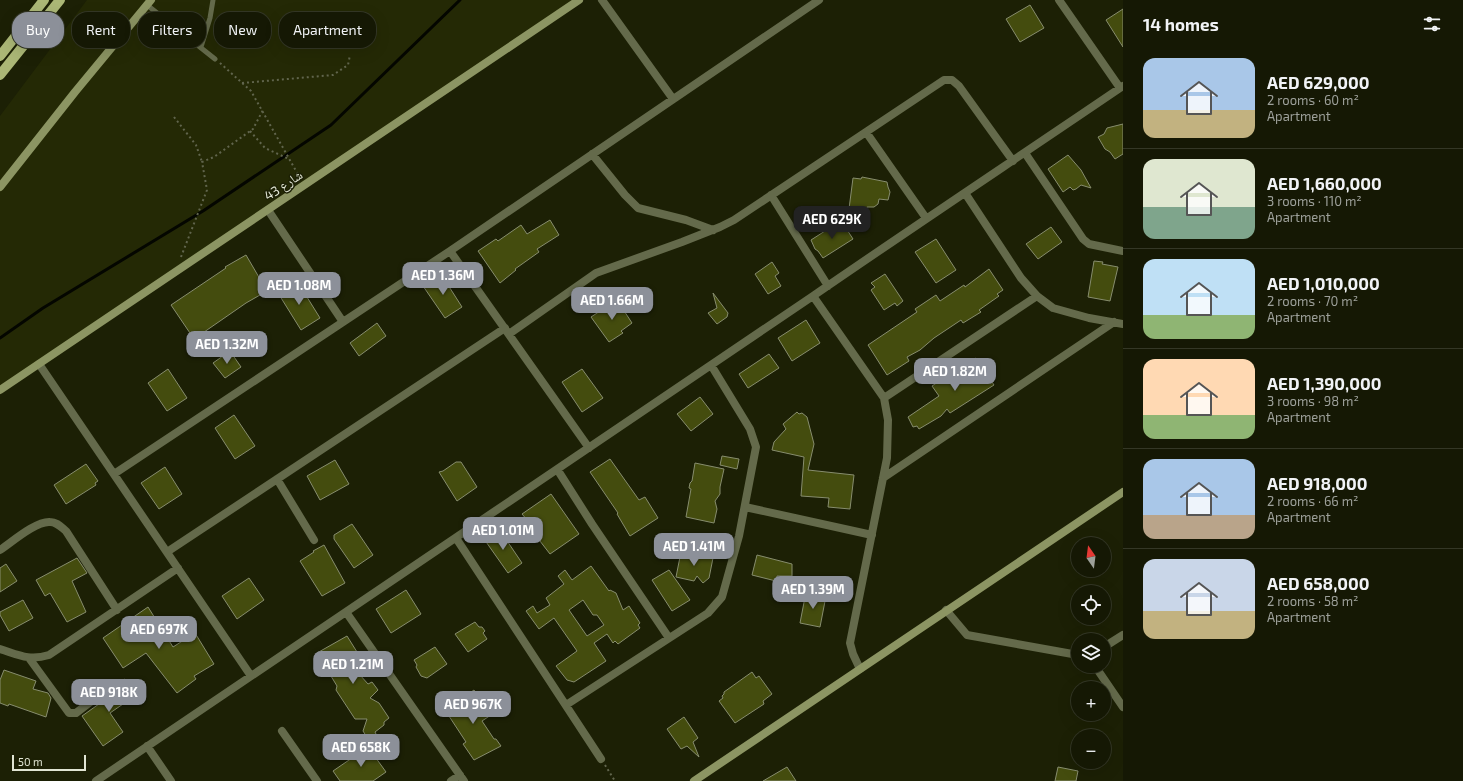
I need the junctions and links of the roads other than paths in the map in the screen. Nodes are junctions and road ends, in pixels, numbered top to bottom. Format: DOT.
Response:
graph roads {
  1 [pos="44,0"];
  2 [pos="60,0"];
  3 [pos="213,0"];
  4 [pos="579,0"];
  5 [pos="602,0"];
  6 [pos="819,0"];
  7 [pos="1059,0"];
  8 [pos="149,2"];
  9 [pos="161,12"];
  10 [pos="206,31"];
  11 [pos="202,48"];
  12 [pos="0,56"];
  13 [pos="215,59"];
  14 [pos="0,75"];
  15 [pos="1122,87"];
  16 [pos="673,99"];
  17 [pos="866,132"];
  18 [pos="1025,153"];
  19 [pos="592,154"];
  20 [pos="1013,161"];
  21 [pos="0,187"];
  22 [pos="965,193"];
  23 [pos="771,196"];
  24 [pos="268,210"];
  25 [pos="926,218"];
  26 [pos="713,230"];
  27 [pos="450,251"];
  28 [pos="1123,251"];
  29 [pos="828,286"];
  30 [pos="813,296"];
  31 [pos="1037,296"];
  32 [pos="343,322"];
  33 [pos="1114,322"];
  34 [pos="1123,324"];
  35 [pos="507,331"];
  36 [pos="39,364"];
  37 [pos="711,365"];
  38 [pos="0,390"];
  39 [pos="884,398"];
  40 [pos="589,448"];
  41 [pos="557,469"];
  42 [pos="114,474"];
  43 [pos="883,478"];
  44 [pos="277,479"];
  45 [pos="1123,492"];
  46 [pos="745,507"];
  47 [pos="872,535"];
  48 [pos="456,538"];
  49 [pos="314,540"];
  50 [pos="0,550"];
  51 [pos="167,552"];
  52 [pos="178,568"];
  53 [pos="117,610"];
  54 [pos="946,610"];
  55 [pos="346,612"];
  56 [pos="1123,635"];
  57 [pos="669,638"];
  58 [pos="1111,643"];
  59 [pos="0,649"];
  60 [pos="1071,654"];
  61 [pos="29,658"];
  62 [pos="860,668"];
  63 [pos="1100,673"];
  64 [pos="251,676"];
  65 [pos="98,696"];
  66 [pos="566,705"];
  67 [pos="1123,707"];
  68 [pos="282,731"];
  69 [pos="147,746"];
  70 [pos="601,759"];
  71 [pos="462,778"];
  72 [pos="703,778"];
  73 [pos="96,781"];
  74 [pos="171,781"];
  75 [pos="317,781"];
  76 [pos="451,781"];
  77 [pos="694,781"];
  1 -- 12 [label="main road"];
  2 -- 14 [label="main road"];
  3 -- 10 [label="lane"];
  4 -- 24 [label="street, شارع 43"];
  5 -- 16 [label="street"];
  6 -- 16 [label="street"];
  7 -- 15 [label="street"];
  8 -- 9 [label="lane"];
  8 -- 21 [label="street"];
  11 -- 13 [label="lane"];
  15 -- 18 [label="street"];
  16 -- 19 [label="street"];
  17 -- 20 [label="street"];
  17 -- 23 [label="street"];
  17 -- 25 [label="street"];
  18 -- 20 [label="street"];
  18 -- 28 [label="street"];
  19 -- 26 [label="street"];
  19 -- 27 [label="street"];
  20 -- 22 [label="street"];
  22 -- 25 [label="street"];
  22 -- 31 [label="street"];
  23 -- 26 [label="street"];
  23 -- 29 [label="street"];
  24 -- 32 [label="street"];
  24 -- 36 [label="street, شارع 43"];
  25 -- 29 [label="street"];
  26 -- 35 [label="street"];
  27 -- 32 [label="street"];
  27 -- 35 [label="street"];
  29 -- 30 [label="street"];
  30 -- 37 [label="street"];
  30 -- 39 [label="street"];
  31 -- 33 [label="street"];
  31 -- 39 [label="street"];
  32 -- 42 [label="street"];
  33 -- 34 [label="street"];
  33 -- 43 [label="street"];
  35 -- 40 [label="street"];
  35 -- 44 [label="street"];
  36 -- 38 [label="street, شارع 43"];
  36 -- 42 [label="street"];
  37 -- 40 [label="street"];
  37 -- 46 [label="street"];
  39 -- 43 [label="street"];
  40 -- 41 [label="street"];
  41 -- 48 [label="street"];
  41 -- 57 [label="street"];
  42 -- 51 [label="street"];
  43 -- 47 [label="street"];
  44 -- 49 [label="street"];
  44 -- 51 [label="street"];
  45 -- 54 [label="street"];
  46 -- 47 [label="street"];
  46 -- 57 [label="street"];
  47 -- 62 [label="street"];
  48 -- 55 [label="street"];
  48 -- 66 [label="street"];
  50 -- 53 [label="street"];
  51 -- 52 [label="street"];
  52 -- 53 [label="street"];
  52 -- 64 [label="street"];
  53 -- 61 [label="street"];
  54 -- 60 [label="street"];
  54 -- 62 [label="street"];
  55 -- 64 [label="street"];
  55 -- 71 [label="street"];
  56 -- 58 [label="street"];
  57 -- 66 [label="street"];
  59 -- 61 [label="street"];
  61 -- 65 [label="street"];
  62 -- 72 [label="street"];
  63 -- 67 [label="street"];
  64 -- 69 [label="street"];
  66 -- 70 [label="street"];
  68 -- 75 [label="street"];
  69 -- 73 [label="street"];
  69 -- 74 [label="street"];
  71 -- 76 [label="street"];
  72 -- 77 [label="street"];
}
